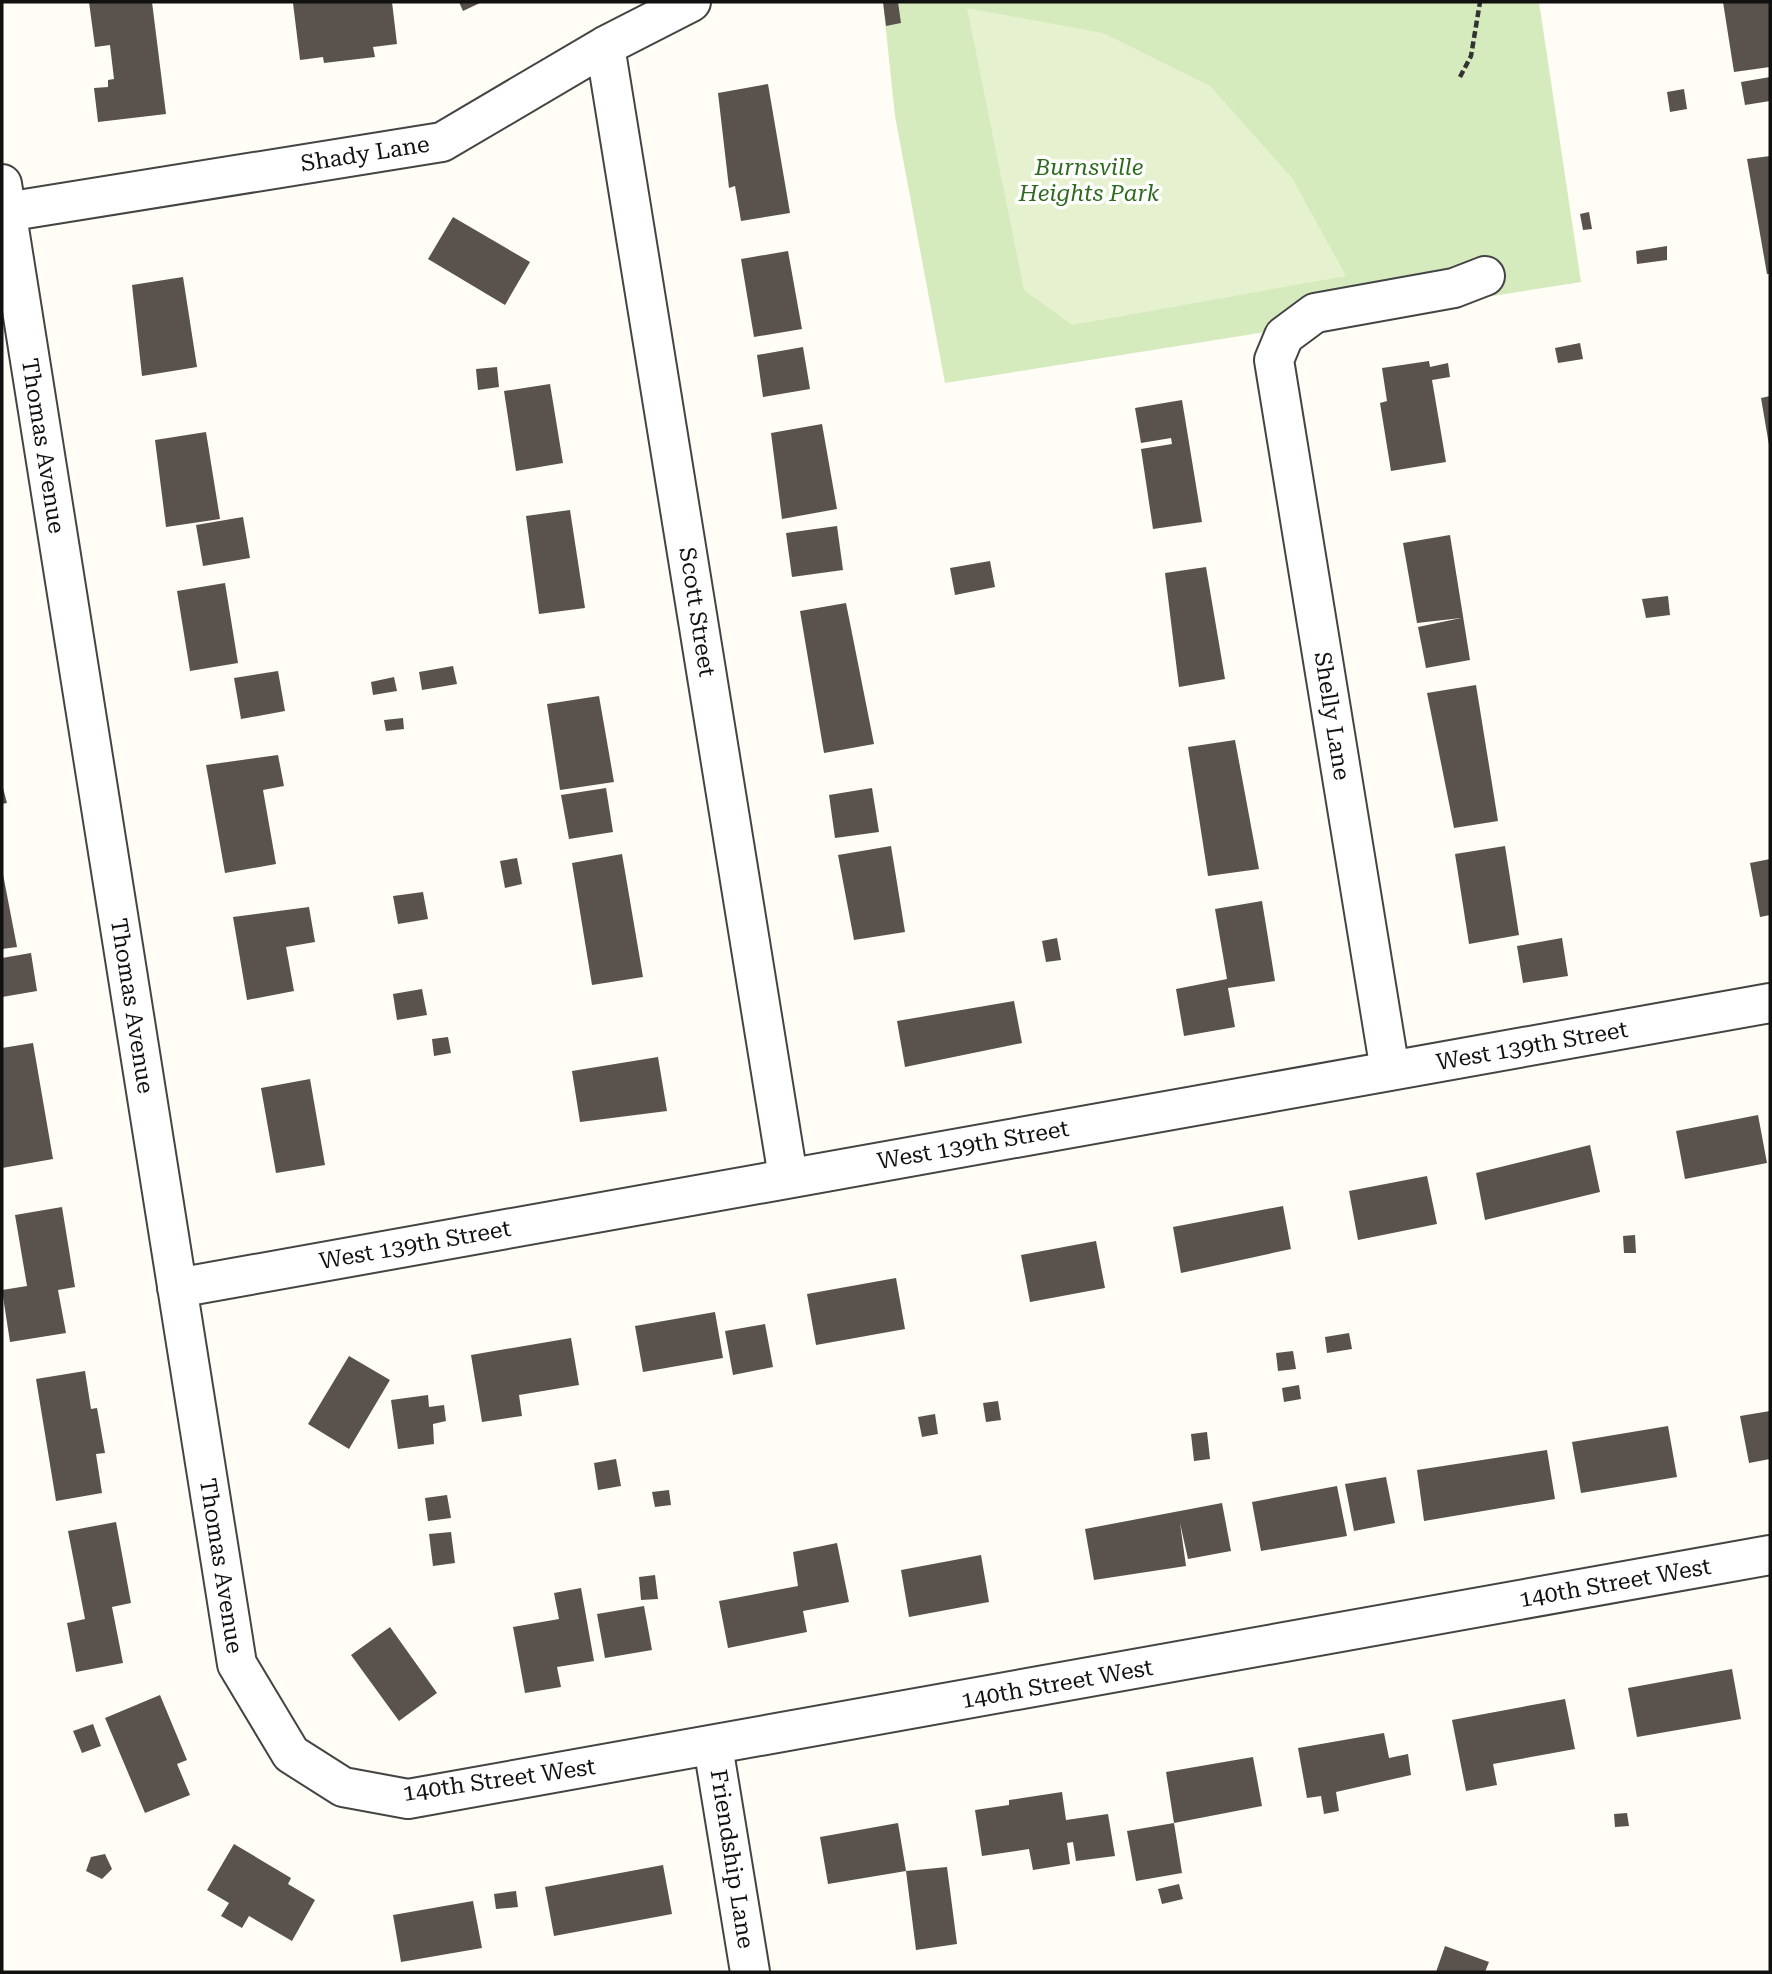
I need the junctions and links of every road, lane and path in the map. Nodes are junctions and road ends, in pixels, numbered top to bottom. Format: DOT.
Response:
graph roads {
  1 [pos="691,2"];
  2 [pos="1480,2"];
  3 [pos="606,47"];
  4 [pos="1460,77"];
  5 [pos="4,198"];
  6 [pos="1485,276"];
  7 [pos="1770,1003"];
  8 [pos="1390,1071"];
  9 [pos="788,1177"];
  10 [pos="177,1287"];
  11 [pos="1770,1555"];
  12 [pos="713,1746"];
  13 [pos="343,1787"];
  14 [pos="750,1972"];
  1 -- 3 [label="street, Shady Lane"];
  2 -- 4 [label="path"];
  3 -- 5 [label="street, Shady Lane"];
  3 -- 9 [label="street, Scott Street"];
  5 -- 10 [label="street, Thomas Avenue"];
  6 -- 8 [label="street, Shelly Lane"];
  7 -- 8 [label="street, West 139th Street"];
  8 -- 9 [label="street, West 139th Street"];
  9 -- 10 [label="street, West 139th Street"];
  10 -- 13 [label="street, Thomas Avenue"];
  11 -- 12 [label="street, 140th Street West"];
  12 -- 13 [label="street, 140th Street West"];
  12 -- 14 [label="street, Friendship Lane"];
}
